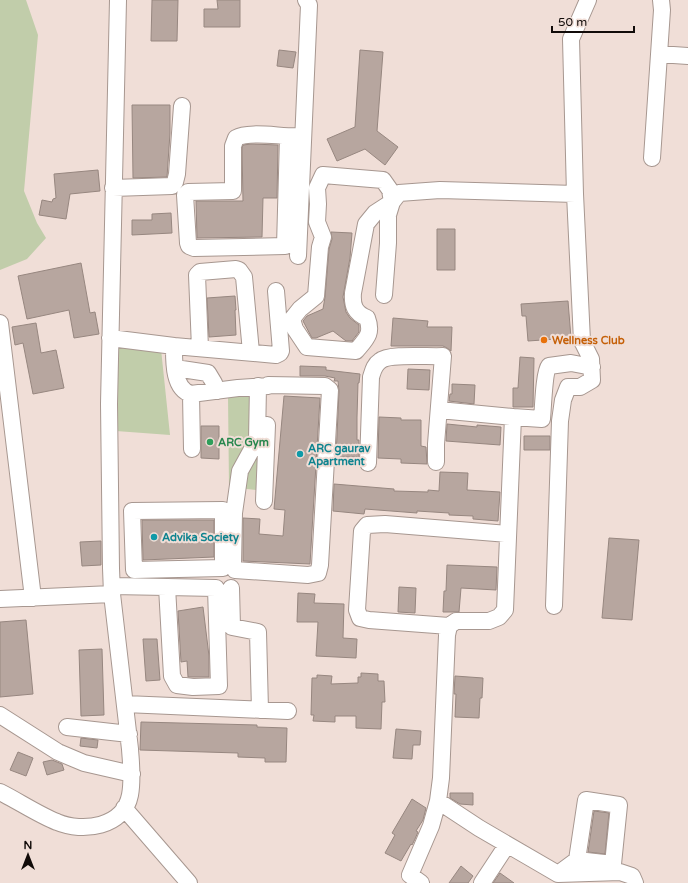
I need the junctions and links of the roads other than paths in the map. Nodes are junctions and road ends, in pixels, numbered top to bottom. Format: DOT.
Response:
graph roads {
  1 [pos="118,0"];
  2 [pos="306,0"];
  3 [pos="588,0"];
  4 [pos="661,0"];
  5 [pos="659,54"];
  6 [pos="688,56"];
  7 [pos="182,106"];
  8 [pos="296,137"];
  9 [pos="652,158"];
  10 [pos="113,188"];
  11 [pos="575,194"];
  12 [pos="392,202"];
  13 [pos="298,256"];
  14 [pos="276,291"];
  15 [pos="384,295"];
  16 [pos="0,323"];
  17 [pos="110,338"];
  18 [pos="174,346"];
  19 [pos="200,348"];
  20 [pos="251,352"];
  21 [pos="592,367"];
  22 [pos="175,368"];
  23 [pos="263,386"];
  24 [pos="217,391"];
  25 [pos="191,394"];
  26 [pos="438,410"];
  27 [pos="513,417"];
  28 [pos="192,449"];
  29 [pos="436,462"];
  30 [pos="368,463"];
  31 [pos="264,501"];
  32 [pos="508,534"];
  33 [pos="111,568"];
  34 [pos="134,570"];
  35 [pos="167,587"];
  36 [pos="231,588"];
  37 [pos="112,590"];
  38 [pos="33,598"];
  39 [pos="0,600"];
  40 [pos="554,606"];
  41 [pos="449,626"];
  42 [pos="125,704"];
  43 [pos="260,710"];
  44 [pos="288,711"];
  45 [pos="0,715"];
  46 [pos="67,727"];
  47 [pos="129,734"];
  48 [pos="132,774"];
  49 [pos="0,792"];
  50 [pos="438,801"];
  51 [pos="124,808"];
  52 [pos="507,845"];
  53 [pos="577,860"];
  54 [pos="558,874"];
  55 [pos="603,878"];
  56 [pos="189,883"];
  57 [pos="421,883"];
  58 [pos="482,883"];
  59 [pos="635,883"];
  1 -- 10 [label="street"];
  2 -- 8 [label="street"];
  3 -- 11 [label="street"];
  4 -- 5 [label="street"];
  5 -- 6 [label="street"];
  5 -- 9 [label="street"];
  7 -- 10 [label="street"];
  8 -- 8 [label="street"];
  8 -- 13 [label="street"];
  10 -- 17 [label="street"];
  11 -- 12 [label="street"];
  11 -- 21 [label="street"];
  12 -- 12 [label="street"];
  12 -- 15 [label="street"];
  14 -- 20 [label="street"];
  16 -- 38 [label="street"];
  17 -- 18 [label="street"];
  17 -- 33 [label="street"];
  18 -- 19 [label="street"];
  18 -- 22 [label="street"];
  19 -- 20 [label="street"];
  19 -- 20 [label="street"];
  21 -- 27 [label="street"];
  21 -- 40 [label="street"];
  22 -- 24 [label="street"];
  22 -- 25 [label="street"];
  23 -- 23 [label="street"];
  23 -- 24 [label="street"];
  23 -- 31 [label="street"];
  24 -- 25 [label="street"];
  25 -- 28 [label="street"];
  26 -- 27 [label="street"];
  26 -- 29 [label="street"];
  26 -- 30 [label="street"];
  27 -- 32 [label="street"];
  32 -- 41 [label="street"];
  32 -- 41 [label="street"];
  33 -- 34 [label="street"];
  33 -- 37 [label="street"];
  34 -- 34 [label="street"];
  35 -- 35 [label="street"];
  35 -- 37 [label="street"];
  36 -- 43 [label="street"];
  37 -- 38 [label="street"];
  37 -- 42 [label="street"];
  38 -- 39 [label="street"];
  41 -- 50 [label="street"];
  42 -- 43 [label="street"];
  42 -- 47 [label="street"];
  43 -- 44 [label="street"];
  45 -- 48 [label="street"];
  46 -- 47 [label="street"];
  47 -- 48 [label="street"];
  48 -- 51 [label="street"];
  49 -- 51 [label="street"];
  50 -- 52 [label="street"];
  50 -- 57 [label="street"];
  51 -- 56 [label="street"];
  52 -- 54 [label="street"];
  52 -- 58 [label="street"];
  53 -- 54 [label="street"];
  54 -- 55 [label="street"];
  55 -- 59 [label="street"];
}
